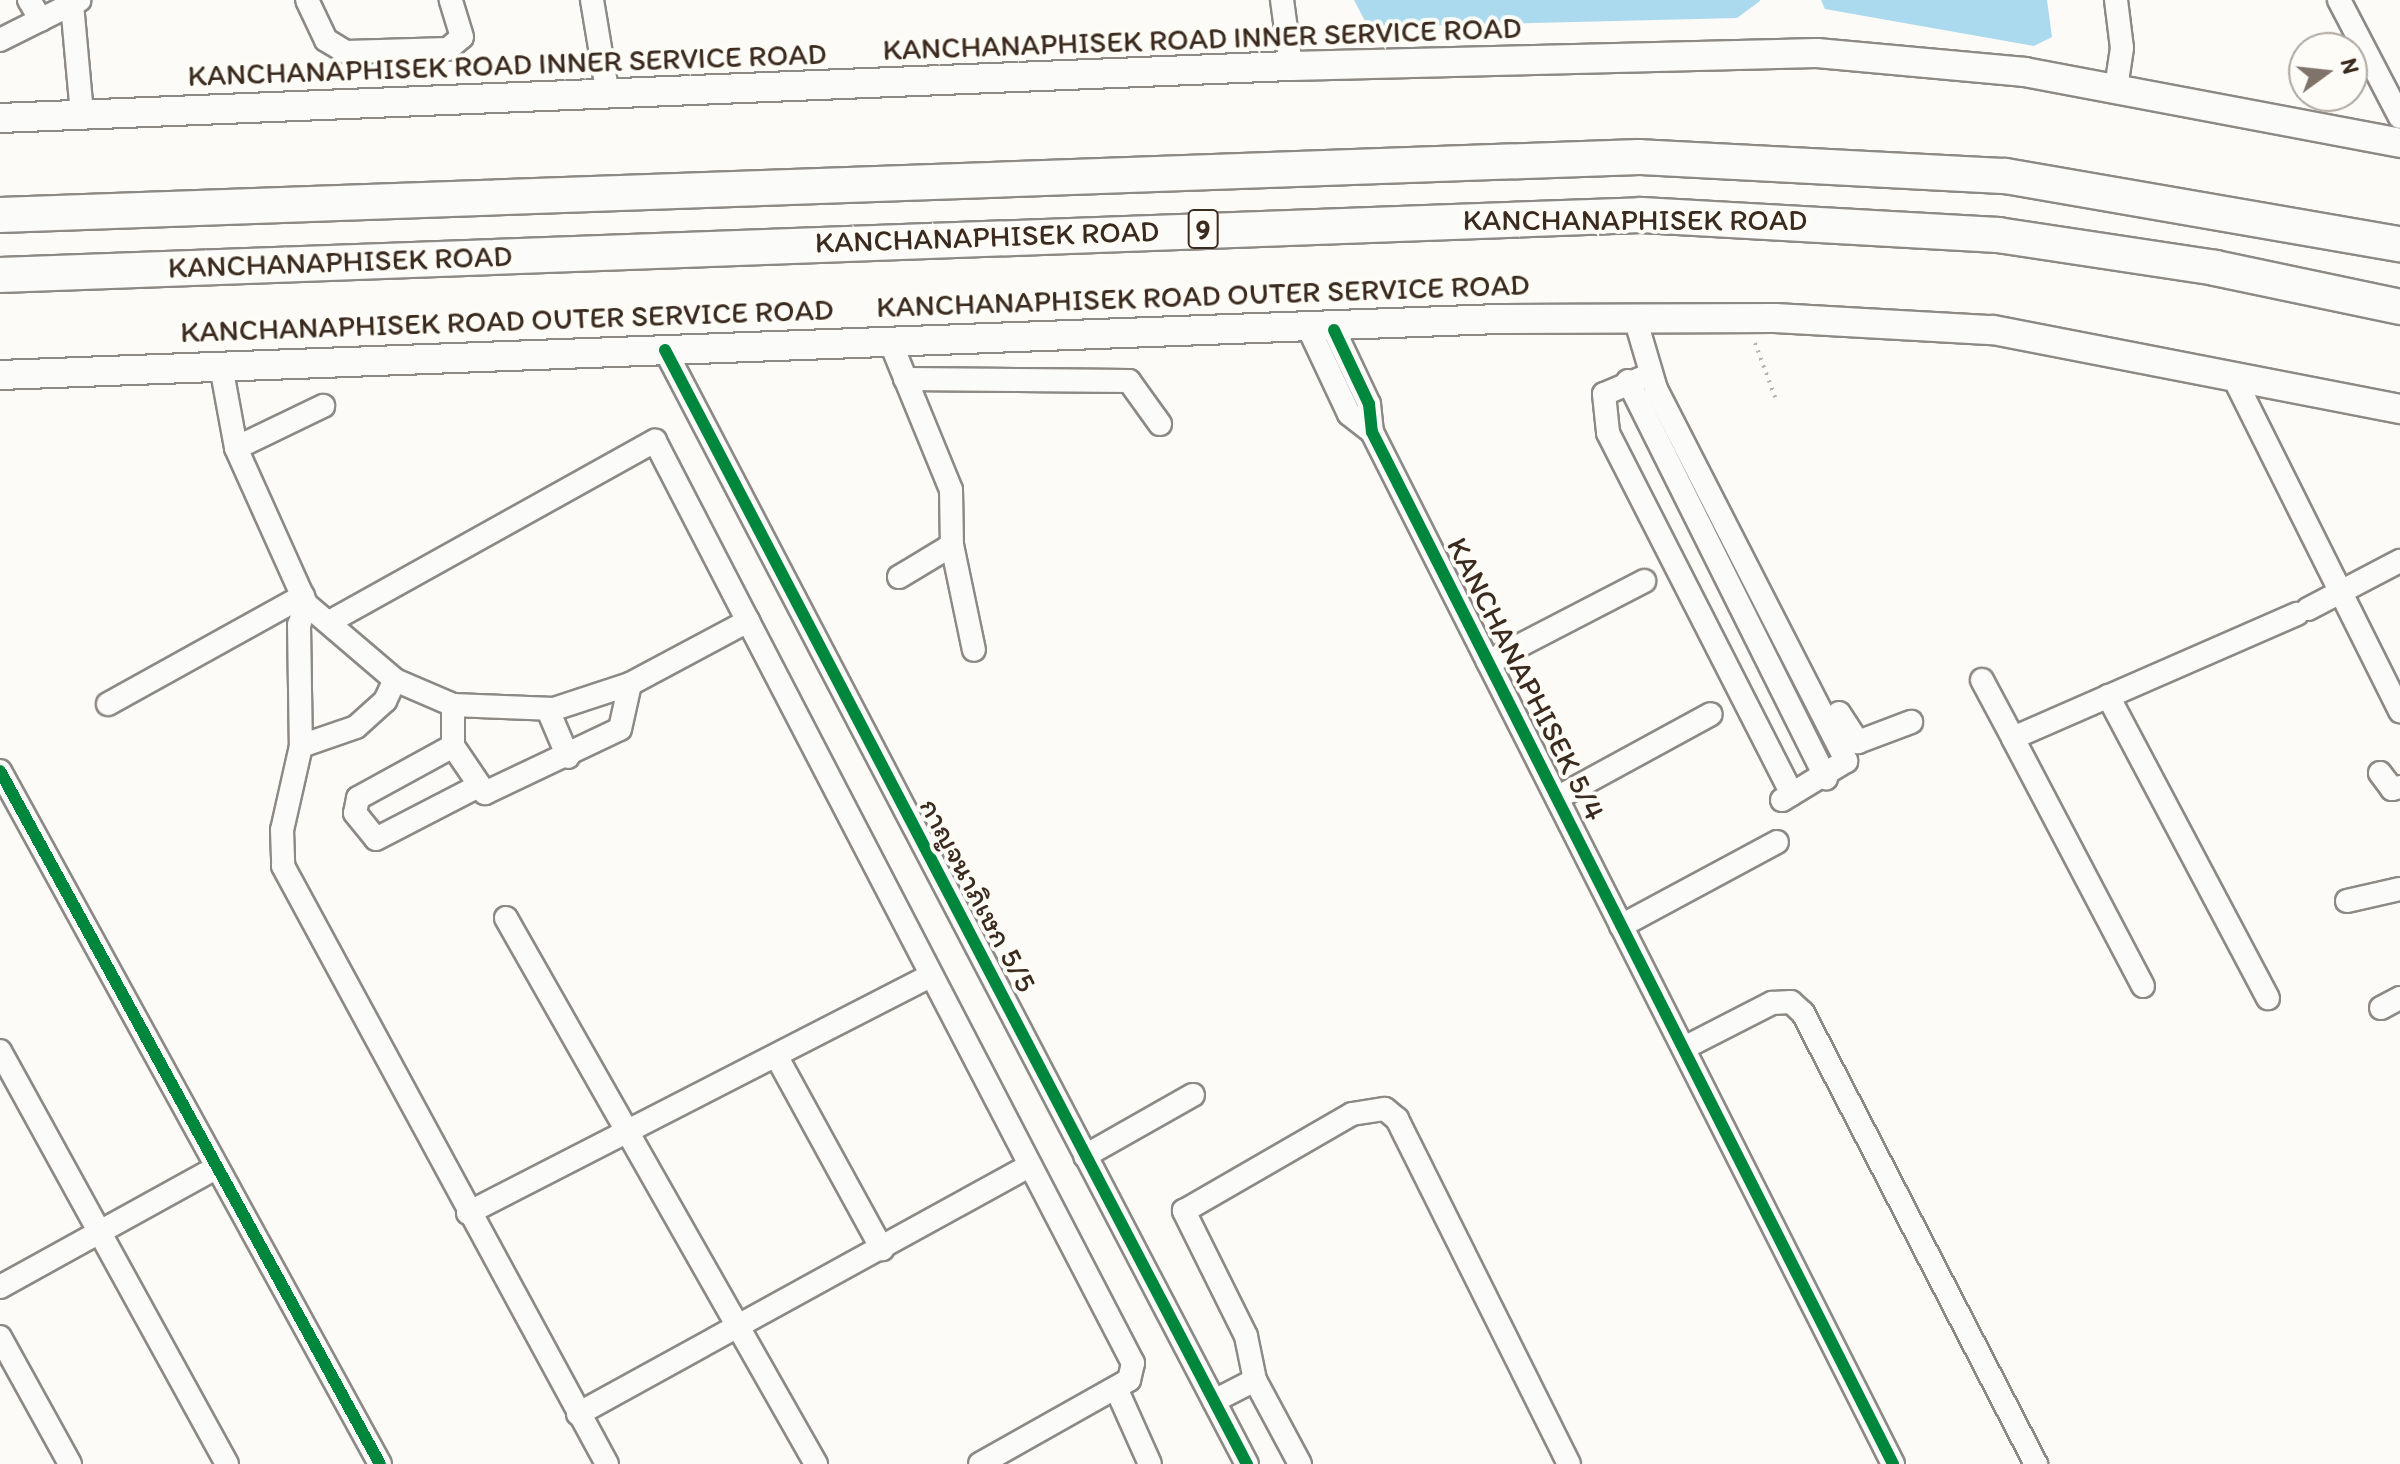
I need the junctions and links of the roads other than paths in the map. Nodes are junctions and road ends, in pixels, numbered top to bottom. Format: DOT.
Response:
graph roads {
  1 [pos="29,0"];
  2 [pos="307,0"];
  3 [pos="451,0"];
  4 [pos="592,0"];
  5 [pos="1282,0"];
  6 [pos="2116,0"];
  7 [pos="2339,0"];
  8 [pos="76,2"];
  9 [pos="41,20"];
  10 [pos="0,40"];
  11 [pos="1291,66"];
  12 [pos="2116,88"];
  13 [pos="608,96"];
  14 [pos="82,113"];
  15 [pos="2400,117"];
  16 [pos="0,118"];
  17 [pos="2400,143"];
  18 [pos="0,215"];
  19 [pos="2400,244"];
  20 [pos="0,275"];
  21 [pos="2400,307"];
  22 [pos="1635,318"];
  23 [pos="1322,330"];
  24 [pos="890,341"];
  25 [pos="665,350"];
  26 [pos="221,366"];
  27 [pos="1651,374"];
  28 [pos="2232,374"];
  29 [pos="0,375"];
  30 [pos="905,379"];
  31 [pos="1628,381"];
  32 [pos="323,406"];
  33 [pos="2400,409"];
  34 [pos="1160,424"];
  35 [pos="236,448"];
  36 [pos="1734,537"];
  37 [pos="952,545"];
  38 [pos="2400,561"];
  39 [pos="899,577"];
  40 [pos="1644,581"];
  41 [pos="2339,594"];
  42 [pos="305,600"];
  43 [pos="331,621"];
  44 [pos="748,621"];
  45 [pos="974,650"];
  46 [pos="1488,662"];
  47 [pos="395,680"];
  48 [pos="1982,680"];
  49 [pos="630,684"];
  50 [pos="2108,696"];
  51 [pos="108,704"];
  52 [pos="453,705"];
  53 [pos="548,710"];
  54 [pos="2400,711"];
  55 [pos="1711,714"];
  56 [pos="1911,722"];
  57 [pos="2013,738"];
  58 [pos="301,746"];
  59 [pos="453,746"];
  60 [pos="568,757"];
  61 [pos="0,771"];
  62 [pos="2380,773"];
  63 [pos="1826,778"];
  64 [pos="2400,787"];
  65 [pos="475,788"];
  66 [pos="1557,798"];
  67 [pos="1777,842"];
  68 [pos="2400,889"];
  69 [pos="2347,901"];
  70 [pos="506,918"];
  71 [pos="1621,926"];
  72 [pos="930,976"];
  73 [pos="2143,986"];
  74 [pos="2268,998"];
  75 [pos="1684,1048"];
  76 [pos="0,1051"];
  77 [pos="778,1059"];
  78 [pos="1193,1095"];
  79 [pos="629,1132"];
  80 [pos="1085,1156"];
  81 [pos="1029,1166"];
  82 [pos="214,1169"];
  83 [pos="468,1213"];
  84 [pos="100,1233"];
  85 [pos="882,1249"];
  86 [pos="0,1287"];
  87 [pos="740,1326"];
  88 [pos="0,1337"];
  89 [pos="1255,1380"];
  90 [pos="1116,1388"];
  91 [pos="1214,1401"];
  92 [pos="578,1414"];
  93 [pos="70,1464"];
  94 [pos="227,1464"];
  95 [pos="380,1464"];
  96 [pos="607,1464"];
  97 [pos="816,1464"];
  98 [pos="980,1464"];
  99 [pos="1150,1464"];
  100 [pos="1247,1464"];
  101 [pos="1300,1464"];
  102 [pos="1569,1464"];
  103 [pos="1893,1464"];
  104 [pos="2036,1464"];
  1 -- 9 [label="street"];
  2 -- 3 [label="street"];
  4 -- 13 [label="street"];
  5 -- 11 [label="street"];
  6 -- 12 [label="street"];
  7 -- 15 [label="street"];
  8 -- 9 [label="street"];
  8 -- 14 [label="street"];
  9 -- 10 [label="street"];
  11 -- 12 [label="main road, KANCHANAPHISEK ROAD INNER SERVICE ROAD"];
  11 -- 13 [label="main road, KANCHANAPHISEK ROAD INNER SERVICE ROAD"];
  12 -- 17 [label="main road, KANCHANAPHISEK ROAD INNER SERVICE ROAD"];
  13 -- 14 [label="main road, KANCHANAPHISEK ROAD INNER SERVICE ROAD"];
  14 -- 16 [label="main road, KANCHANAPHISEK ROAD INNER SERVICE ROAD"];
  18 -- 19 [label="highway, KANCHANAPHISEK ROAD / 9"];
  20 -- 21 [label="highway, KANCHANAPHISEK ROAD / 9"];
  22 -- 23 [label="main road, KANCHANAPHISEK ROAD OUTER SERVICE ROAD"];
  22 -- 27 [label="street"];
  22 -- 28 [label="main road, KANCHANAPHISEK ROAD OUTER SERVICE ROAD"];
  23 -- 24 [label="main road, KANCHANAPHISEK ROAD OUTER SERVICE ROAD"];
  23 -- 46 [label="street, KANCHANAPHISEK 5/4"];
  24 -- 25 [label="main road, KANCHANAPHISEK ROAD OUTER SERVICE ROAD"];
  24 -- 30 [label="street"];
  25 -- 26 [label="main road, KANCHANAPHISEK ROAD OUTER SERVICE ROAD"];
  25 -- 80 [label="street, กาญจนาภิเษก 5/5"];
  26 -- 29 [label="main road, KANCHANAPHISEK ROAD OUTER SERVICE ROAD"];
  26 -- 35 [label="street"];
  27 -- 31 [label="street"];
  27 -- 36 [label="street"];
  28 -- 33 [label="main road, KANCHANAPHISEK ROAD OUTER SERVICE ROAD"];
  28 -- 41 [label="street"];
  30 -- 34 [label="street"];
  30 -- 37 [label="street"];
  31 -- 63 [label="street"];
  31 -- 63 [label="street"];
  32 -- 35 [label="street"];
  35 -- 42 [label="street"];
  36 -- 56 [label="street"];
  36 -- 63 [label="street"];
  37 -- 39 [label="street"];
  37 -- 45 [label="street"];
  38 -- 41 [label="street"];
  40 -- 46 [label="street"];
  41 -- 50 [label="street"];
  41 -- 54 [label="street"];
  42 -- 43 [label="street"];
  42 -- 51 [label="street"];
  42 -- 58 [label="street"];
  43 -- 44 [label="street"];
  43 -- 47 [label="street"];
  44 -- 49 [label="street"];
  44 -- 72 [label="street"];
  46 -- 66 [label="street, KANCHANAPHISEK 5/4"];
  47 -- 52 [label="street"];
  47 -- 58 [label="street"];
  48 -- 57 [label="street"];
  49 -- 53 [label="street"];
  49 -- 60 [label="street"];
  50 -- 57 [label="street"];
  50 -- 74 [label="street"];
  52 -- 53 [label="street"];
  52 -- 59 [label="street"];
  53 -- 60 [label="street"];
  55 -- 66 [label="street"];
  57 -- 73 [label="street"];
  58 -- 83 [label="street"];
  59 -- 65 [label="street"];
  59 -- 65 [label="street"];
  60 -- 65 [label="street"];
  61 -- 82 [label="street"];
  62 -- 64 [label="street"];
  66 -- 71 [label="street, KANCHANAPHISEK 5/4"];
  67 -- 71 [label="street"];
  68 -- 69 [label="street"];
  70 -- 79 [label="street"];
  71 -- 75 [label="street, KANCHANAPHISEK 5/4"];
  72 -- 77 [label="street"];
  72 -- 81 [label="street"];
  75 -- 103 [label="street, KANCHANAPHISEK 5/4"];
  75 -- 104 [label="street"];
  76 -- 84 [label="street"];
  77 -- 79 [label="street"];
  77 -- 85 [label="street"];
  78 -- 80 [label="street"];
  79 -- 83 [label="street"];
  79 -- 87 [label="street"];
  80 -- 91 [label="street, กาญจนาภิเษก 5/5"];
  81 -- 85 [label="street"];
  81 -- 90 [label="street"];
  82 -- 84 [label="street"];
  82 -- 95 [label="street"];
  83 -- 92 [label="street"];
  84 -- 86 [label="street"];
  84 -- 94 [label="street"];
  85 -- 87 [label="street"];
  87 -- 92 [label="street"];
  87 -- 97 [label="street"];
  88 -- 93 [label="street"];
  89 -- 91 [label="street"];
  89 -- 101 [label="street"];
  89 -- 102 [label="street"];
  90 -- 98 [label="street"];
  90 -- 99 [label="street"];
  91 -- 100 [label="street, กาญจนาภิเษก 5/5"];
  92 -- 96 [label="street"];
}
